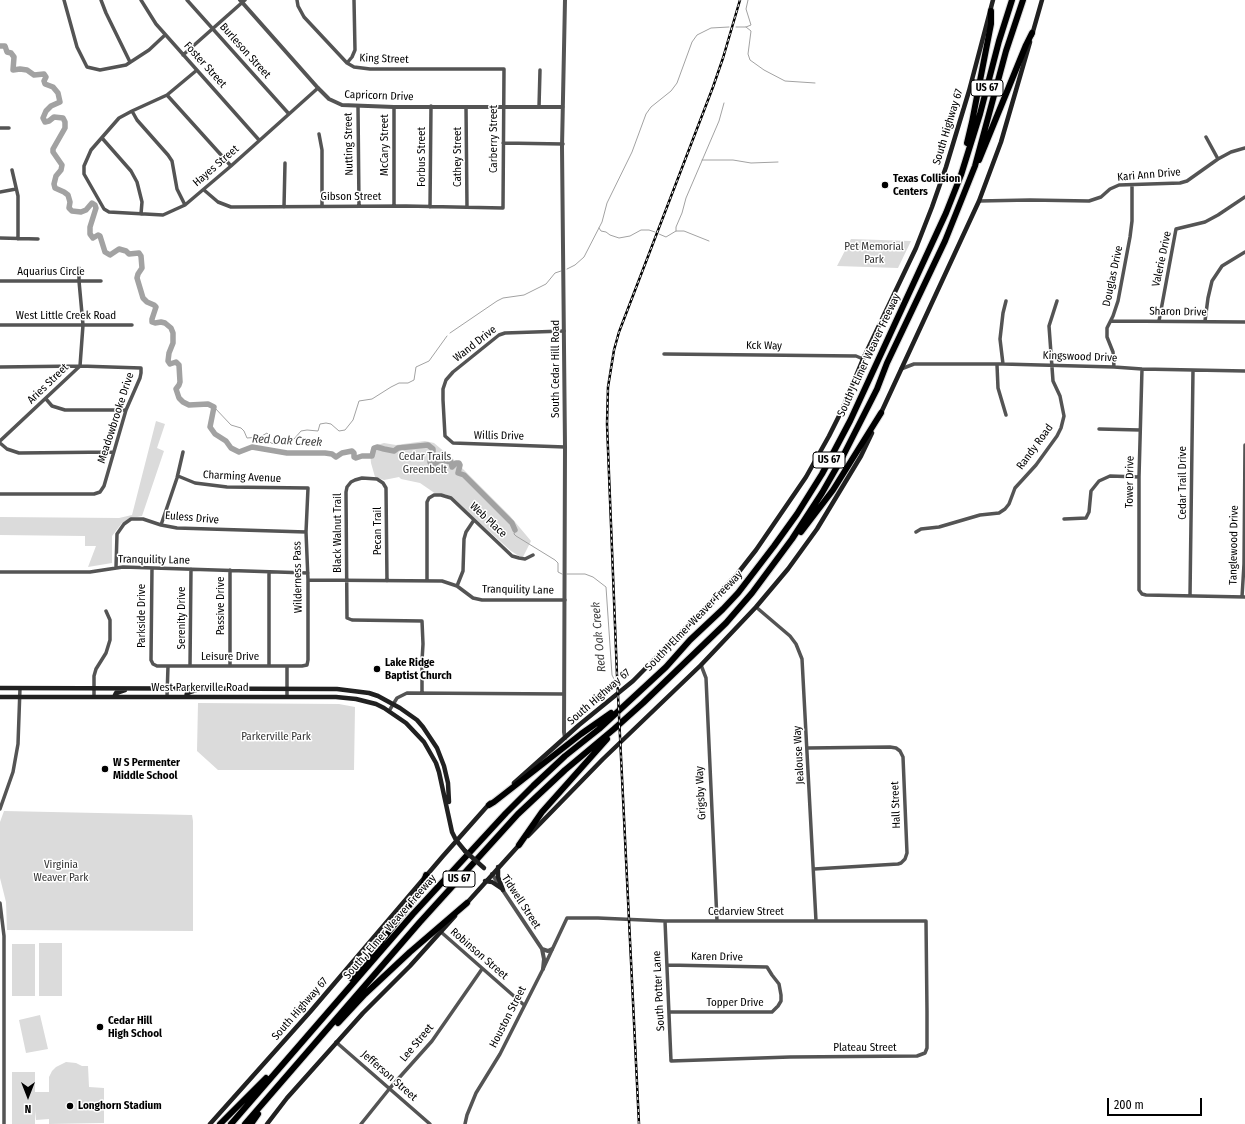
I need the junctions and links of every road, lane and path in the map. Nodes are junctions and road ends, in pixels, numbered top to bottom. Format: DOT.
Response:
graph roads {
  1 [pos="64,0"];
  2 [pos="101,0"];
  3 [pos="141,0"];
  4 [pos="187,0"];
  5 [pos="297,0"];
  6 [pos="354,0"];
  7 [pos="565,0"];
  8 [pos="994,0"];
  9 [pos="1012,0"];
  10 [pos="1023,0"];
  11 [pos="1042,0"];
  12 [pos="242,1"];
  13 [pos="990,11"];
  14 [pos="213,28"];
  15 [pos="1032,33"];
  16 [pos="165,35"];
  17 [pos="184,55"];
  18 [pos="130,62"];
  19 [pos="347,63"];
  20 [pos="504,69"];
  21 [pos="197,70"];
  22 [pos="540,70"];
  23 [pos="318,88"];
  24 [pos="167,95"];
  25 [pos="358,106"];
  26 [pos="431,106"];
  27 [pos="394,107"];
  28 [pos="466,107"];
  29 [pos="503,107"];
  30 [pos="539,107"];
  31 [pos="563,107"];
  32 [pos="132,111"];
  33 [pos="290,114"];
  34 [pos="0,128"];
  35 [pos="9,128"];
  36 [pos="319,134"];
  37 [pos="1206,137"];
  38 [pos="102,138"];
  39 [pos="259,140"];
  40 [pos="503,143"];
  41 [pos="563,144"];
  42 [pos="1245,148"];
  43 [pos="1218,159"];
  44 [pos="285,163"];
  45 [pos="231,166"];
  46 [pos="975,166"];
  47 [pos="12,170"];
  48 [pos="961,175"];
  49 [pos="1132,185"];
  50 [pos="16,189"];
  51 [pos="204,190"];
  52 [pos="0,192"];
  53 [pos="1245,197"];
  54 [pos="979,201"];
  55 [pos="185,205"];
  56 [pos="322,206"];
  57 [pos="359,206"];
  58 [pos="394,206"];
  59 [pos="284,207"];
  60 [pos="430,207"];
  61 [pos="467,207"];
  62 [pos="503,208"];
  63 [pos="141,214"];
  64 [pos="0,238"];
  65 [pos="18,239"];
  66 [pos="38,239"];
  67 [pos="1244,254"];
  68 [pos="79,268"];
  69 [pos="0,281"];
  70 [pos="79,281"];
  71 [pos="101,281"];
  72 [pos="1006,301"];
  73 [pos="1057,301"];
  74 [pos="1111,320"];
  75 [pos="1159,321"];
  76 [pos="1205,321"];
  77 [pos="1245,322"];
  78 [pos="0,325"];
  79 [pos="83,325"];
  80 [pos="132,325"];
  81 [pos="564,331"];
  82 [pos="664,354"];
  83 [pos="906,357"];
  84 [pos="863,359"];
  85 [pos="914,364"];
  86 [pos="1003,364"];
  87 [pos="997,365"];
  88 [pos="1052,365"];
  89 [pos="80,366"];
  90 [pos="0,367"];
  91 [pos="1114,367"];
  92 [pos="901,369"];
  93 [pos="1142,370"];
  94 [pos="1194,370"];
  95 [pos="1245,371"];
  96 [pos="46,399"];
  97 [pos="126,410"];
  98 [pos="881,413"];
  99 [pos="1006,415"];
  100 [pos="444,426"];
  101 [pos="1099,429"];
  102 [pos="1140,430"];
  103 [pos="0,442"];
  104 [pos="1245,445"];
  105 [pos="565,447"];
  106 [pos="113,452"];
  107 [pos="183,452"];
  108 [pos="178,476"];
  109 [pos="1139,477"];
  110 [pos="383,483"];
  111 [pos="308,488"];
  112 [pos="0,494"];
  113 [pos="1064,519"];
  114 [pos="474,520"];
  115 [pos="161,524"];
  116 [pos="306,532"];
  117 [pos="916,532"];
  118 [pos="792,540"];
  119 [pos="533,554"];
  120 [pos="116,567"];
  121 [pos="152,568"];
  122 [pos="191,570"];
  123 [pos="230,570"];
  124 [pos="0,572"];
  125 [pos="269,572"];
  126 [pos="308,573"];
  127 [pos="308,580"];
  128 [pos="346,580"];
  129 [pos="387,580"];
  130 [pos="427,580"];
  131 [pos="457,586"];
  132 [pos="1190,596"];
  133 [pos="1244,597"];
  134 [pos="565,600"];
  135 [pos="756,607"];
  136 [pos="106,611"];
  137 [pos="152,664"];
  138 [pos="307,665"];
  139 [pos="168,666"];
  140 [pos="190,666"];
  141 [pos="230,666"];
  142 [pos="269,666"];
  143 [pos="287,666"];
  144 [pos="701,666"];
  145 [pos="0,688"];
  146 [pos="20,688"];
  147 [pos="93,688"];
  148 [pos="144,688"];
  149 [pos="167,688"];
  150 [pos="213,688"];
  151 [pos="287,689"];
  152 [pos="337,689"];
  153 [pos="422,693"];
  154 [pos="564,694"];
  155 [pos="0,697"];
  156 [pos="20,697"];
  157 [pos="94,697"];
  158 [pos="114,697"];
  159 [pos="167,697"];
  160 [pos="186,697"];
  161 [pos="287,697"];
  162 [pos="336,697"];
  163 [pos="630,701"];
  164 [pos="393,703"];
  165 [pos="389,711"];
  166 [pos="614,730"];
  167 [pos="566,738"];
  168 [pos="808,748"];
  169 [pos="1,802"];
  170 [pos="489,804"];
  171 [pos="0,809"];
  172 [pos="448,812"];
  173 [pos="456,840"];
  174 [pos="519,845"];
  175 [pos="498,867"];
  176 [pos="814,869"];
  177 [pos="492,874"];
  178 [pos="426,875"];
  179 [pos="485,881"];
  180 [pos="503,890"];
  181 [pos="0,903"];
  182 [pos="466,903"];
  183 [pos="567,918"];
  184 [pos="665,921"];
  185 [pos="717,921"];
  186 [pos="816,921"];
  187 [pos="926,921"];
  188 [pos="441,932"];
  189 [pos="542,949"];
  190 [pos="552,949"];
  191 [pos="667,965"];
  192 [pos="767,967"];
  193 [pos="2,969"];
  194 [pos="482,969"];
  195 [pos="543,969"];
  196 [pos="337,1003"];
  197 [pos="524,1005"];
  198 [pos="670,1012"];
  199 [pos="2,1016"];
  200 [pos="317,1041"];
  201 [pos="336,1042"];
  202 [pos="671,1061"];
  203 [pos="2,1063"];
  204 [pos="279,1069"];
  205 [pos="390,1088"];
  206 [pos="268,1096"];
  207 [pos="2,1105"];
  208 [pos="4,1124"];
  209 [pos="210,1124"];
  210 [pos="220,1124"];
  211 [pos="231,1124"];
  212 [pos="245,1124"];
  213 [pos="251,1124"];
  214 [pos="267,1124"];
  215 [pos="361,1124"];
  216 [pos="430,1124"];
  217 [pos="465,1124"];
  1 -- 18 [label="street"];
  2 -- 18 [label="street"];
  3 -- 16 [label="street, Foster Street"];
  4 -- 14 [label="street, Burleson Street"];
  5 -- 19 [label="street, King Street"];
  6 -- 19 [label="street"];
  7 -- 31 [label="street, South Cedar Hill Road"];
  8 -- 13 [label="main road, South Highway 67"];
  9 -- 48 [label="highway, South J Elmer Weaver Freeway / US 67"];
  10 -- 46 [label="highway, South J Elmer Weaver Freeway / US 67"];
  11 -- 15 [label="main road"];
  12 -- 14 [label="street"];
  12 -- 23 [label="street, Capricorn Drive"];
  13 -- 48 [label="highway"];
  13 -- 84 [label="main road, South Highway 67"];
  14 -- 17 [label="street"];
  14 -- 33 [label="street, Burleson Street"];
  15 -- 46 [label="highway"];
  15 -- 54 [label="main road"];
  16 -- 17 [label="street, Foster Street"];
  16 -- 18 [label="street"];
  17 -- 21 [label="street, Foster Street"];
  19 -- 20 [label="street, King Street"];
  20 -- 29 [label="street, Carberry Street"];
  21 -- 24 [label="street"];
  21 -- 39 [label="street, Foster Street"];
  22 -- 30 [label="street"];
  23 -- 25 [label="street, Capricorn Drive"];
  23 -- 33 [label="street, Hayes Street"];
  24 -- 32 [label="street"];
  24 -- 45 [label="street"];
  25 -- 27 [label="street, Capricorn Drive"];
  25 -- 57 [label="street, Nutting Street"];
  26 -- 27 [label="street, Capricorn Drive"];
  26 -- 28 [label="street, Capricorn Drive"];
  26 -- 60 [label="street, Forbus Street"];
  27 -- 58 [label="street, McCary Street"];
  28 -- 29 [label="street, Capricorn Drive"];
  28 -- 61 [label="street, Cathey Street"];
  29 -- 30 [label="street, Capricorn Drive"];
  29 -- 40 [label="street, Carberry Street"];
  30 -- 31 [label="street, Capricorn Drive"];
  31 -- 41 [label="street, South Cedar Hill Road"];
  32 -- 38 [label="street"];
  32 -- 55 [label="street"];
  33 -- 39 [label="street, Hayes Street"];
  34 -- 35 [label="street"];
  36 -- 56 [label="street"];
  37 -- 43 [label="street"];
  38 -- 63 [label="street"];
  38 -- 63 [label="street, Hayes Street"];
  39 -- 45 [label="street, Hayes Street"];
  40 -- 41 [label="street"];
  40 -- 62 [label="street, Carberry Street"];
  41 -- 81 [label="street, South Cedar Hill Road"];
  42 -- 43 [label="street, Kari Ann Drive"];
  43 -- 49 [label="street, Kari Ann Drive"];
  44 -- 59 [label="street"];
  45 -- 51 [label="street, Hayes Street"];
  46 -- 118 [label="highway, South J Elmer Weaver Freeway / US 67"];
  47 -- 50 [label="street"];
  48 -- 163 [label="highway, South J Elmer Weaver Freeway / US 67"];
  49 -- 54 [label="street, Kari Ann Drive"];
  49 -- 74 [label="street, Douglas Drive"];
  50 -- 52 [label="street"];
  50 -- 65 [label="street"];
  51 -- 55 [label="street, Hayes Street"];
  51 -- 59 [label="street, Gibson Street"];
  53 -- 75 [label="street, Valerie Drive"];
  54 -- 83 [label="main road"];
  55 -- 63 [label="street, Hayes Street"];
  56 -- 57 [label="street, Gibson Street"];
  56 -- 59 [label="street, Gibson Street"];
  57 -- 58 [label="street, Gibson Street"];
  58 -- 60 [label="street, Gibson Street"];
  60 -- 61 [label="street, Gibson Street"];
  61 -- 62 [label="street, Gibson Street"];
  64 -- 65 [label="street"];
  65 -- 66 [label="street"];
  67 -- 76 [label="street"];
  68 -- 70 [label="street, Aries Street"];
  69 -- 70 [label="street, Aquarius Circle"];
  70 -- 71 [label="street, Aquarius Circle"];
  70 -- 79 [label="street, Aries Street"];
  72 -- 86 [label="street"];
  73 -- 88 [label="street, Randy Road"];
  74 -- 75 [label="street, Sharon Drive"];
  74 -- 91 [label="street, Douglas Drive"];
  75 -- 76 [label="street, Sharon Drive"];
  76 -- 77 [label="street, Sharon Drive"];
  78 -- 79 [label="street, West Little Creek Road"];
  79 -- 80 [label="street, West Little Creek Road"];
  79 -- 89 [label="street, Aries Street"];
  81 -- 100 [label="street, Wand Drive"];
  81 -- 105 [label="street, South Cedar Hill Road"];
  82 -- 84 [label="street, Kck Way"];
  83 -- 85 [label="street"];
  83 -- 92 [label="main road"];
  84 -- 167 [label="main road, South Highway 67"];
  85 -- 87 [label="street, Kingswood Drive"];
  85 -- 92 [label="street, Kingswood Drive"];
  86 -- 87 [label="street, Kingswood Drive"];
  86 -- 88 [label="street, Kingswood Drive"];
  87 -- 99 [label="street"];
  88 -- 91 [label="street, Kingswood Drive"];
  88 -- 117 [label="street, Randy Road"];
  89 -- 90 [label="street"];
  89 -- 96 [label="street, Aries Street"];
  89 -- 97 [label="street, Meadowbrooke Drive"];
  91 -- 93 [label="street, Kingswood Drive"];
  92 -- 98 [label="main road"];
  93 -- 94 [label="street, Kingswood Drive"];
  93 -- 102 [label="street, Tower Drive"];
  94 -- 95 [label="street, Kingswood Drive"];
  94 -- 132 [label="street, Cedar Trail Drive"];
  96 -- 97 [label="street"];
  96 -- 103 [label="street, Aries Street"];
  97 -- 106 [label="street, Meadowbrooke Drive"];
  98 -- 118 [label="highway"];
  98 -- 135 [label="main road"];
  100 -- 105 [label="street, Willis Drive"];
  101 -- 102 [label="street"];
  102 -- 109 [label="street, Tower Drive"];
  103 -- 106 [label="street"];
  104 -- 133 [label="street, Tanglewood Drive"];
  105 -- 134 [label="street, South Cedar Hill Road"];
  106 -- 112 [label="street, Meadowbrooke Drive"];
  107 -- 108 [label="street"];
  108 -- 111 [label="street, Charming Avenue"];
  108 -- 115 [label="street"];
  109 -- 113 [label="street"];
  109 -- 132 [label="street, Tower Drive"];
  110 -- 128 [label="street, Black Walnut Trail"];
  110 -- 129 [label="street, Pecan Trail"];
  111 -- 116 [label="street, Wilderness Pass"];
  114 -- 119 [label="street, Web Place"];
  114 -- 130 [label="street, Web Place"];
  114 -- 131 [label="street"];
  115 -- 116 [label="street, Euless Drive"];
  115 -- 120 [label="street, Euless Drive"];
  116 -- 126 [label="street, Wilderness Pass"];
  118 -- 166 [label="highway, South J Elmer Weaver Freeway / US 67"];
  120 -- 121 [label="street, Tranquility Lane"];
  120 -- 124 [label="street, Tranquility Lane"];
  121 -- 122 [label="street, Tranquility Lane"];
  121 -- 137 [label="street, Parkside Drive"];
  122 -- 123 [label="street, Tranquility Lane"];
  122 -- 140 [label="street, Serenity Drive"];
  123 -- 125 [label="street, Tranquility Lane"];
  123 -- 141 [label="street, Passive Drive"];
  125 -- 126 [label="street, Tranquility Lane"];
  125 -- 142 [label="street"];
  126 -- 127 [label="street, Wilderness Pass"];
  127 -- 128 [label="street, Tranquility Lane"];
  127 -- 138 [label="street, Wilderness Pass"];
  128 -- 129 [label="street, Tranquility Lane"];
  128 -- 153 [label="street, Black Walnut Trail"];
  129 -- 130 [label="street, Tranquility Lane"];
  130 -- 131 [label="street, Tranquility Lane"];
  131 -- 134 [label="street, Tranquility Lane"];
  132 -- 133 [label="street"];
  134 -- 154 [label="street, South Cedar Hill Road"];
  135 -- 144 [label="main road"];
  135 -- 168 [label="street, Jealouse Way"];
  136 -- 147 [label="street"];
  137 -- 139 [label="street, Leisure Drive"];
  138 -- 143 [label="street, Leisure Drive"];
  139 -- 140 [label="street, Leisure Drive"];
  139 -- 149 [label="street"];
  140 -- 141 [label="street, Leisure Drive"];
  141 -- 142 [label="street, Leisure Drive"];
  142 -- 143 [label="street, Leisure Drive"];
  143 -- 151 [label="street"];
  144 -- 174 [label="main road"];
  144 -- 185 [label="street, Grigsby Way"];
  145 -- 146 [label="main road, West Parkerville Road"];
  146 -- 147 [label="main road, West Parkerville Road"];
  146 -- 156 [label="street"];
  147 -- 148 [label="main road, West Parkerville Road"];
  147 -- 157 [label="street"];
  148 -- 149 [label="main road, West Parkerville Road"];
  148 -- 158 [label="main road"];
  149 -- 150 [label="main road, West Parkerville Road"];
  149 -- 159 [label="street"];
  150 -- 151 [label="main road, West Parkerville Road"];
  150 -- 160 [label="main road"];
  151 -- 152 [label="main road, West Parkerville Road"];
  151 -- 161 [label="street"];
  152 -- 162 [label="main road"];
  152 -- 164 [label="main road, West Parkerville Road"];
  153 -- 154 [label="street"];
  153 -- 164 [label="street"];
  154 -- 167 [label="street, South Cedar Hill Road"];
  155 -- 156 [label="main road, West Parkerville Road"];
  156 -- 157 [label="main road, West Parkerville Road"];
  156 -- 169 [label="street"];
  157 -- 158 [label="main road, West Parkerville Road"];
  158 -- 159 [label="main road, West Parkerville Road"];
  159 -- 160 [label="main road, West Parkerville Road"];
  160 -- 161 [label="main road, West Parkerville Road"];
  161 -- 162 [label="main road, West Parkerville Road"];
  162 -- 165 [label="main road, West Parkerville Road"];
  163 -- 170 [label="highway"];
  163 -- 196 [label="highway, South J Elmer Weaver Freeway / US 67"];
  164 -- 165 [label="street"];
  164 -- 172 [label="main road, Tidwell Street"];
  165 -- 172 [label="main road, Tidwell Street"];
  166 -- 174 [label="highway"];
  166 -- 200 [label="highway, South J Elmer Weaver Freeway / US 67"];
  167 -- 170 [label="main road, South Highway 67"];
  168 -- 176 [label="street, Jealouse Way"];
  168 -- 176 [label="street, Hall Street"];
  169 -- 171 [label="street"];
  170 -- 173 [label="main road, South Highway 67"];
  172 -- 173 [label="main road, Tidwell Street"];
  173 -- 177 [label="main road, Tidwell Street, bridge"];
  173 -- 178 [label="main road, South Highway 67"];
  174 -- 175 [label="main road"];
  175 -- 177 [label="main road"];
  175 -- 180 [label="main road"];
  176 -- 186 [label="street, Jealouse Way"];
  177 -- 179 [label="main road"];
  177 -- 180 [label="street, Tidwell Street"];
  178 -- 196 [label="highway"];
  178 -- 209 [label="main road, South Highway 67"];
  179 -- 180 [label="main road"];
  179 -- 182 [label="main road"];
  180 -- 189 [label="street, Tidwell Street"];
  181 -- 193 [label="street"];
  182 -- 188 [label="main road"];
  182 -- 200 [label="highway"];
  183 -- 184 [label="street, Cedarview Street"];
  183 -- 190 [label="street, Houston Street"];
  184 -- 185 [label="street, Cedarview Street"];
  184 -- 191 [label="street, South Potter Lane"];
  185 -- 186 [label="street, Cedarview Street"];
  186 -- 187 [label="street, Cedarview Street"];
  187 -- 202 [label="street, Plateau Street"];
  188 -- 194 [label="street, Robinson Street"];
  188 -- 201 [label="main road"];
  189 -- 190 [label="street"];
  189 -- 195 [label="street"];
  190 -- 195 [label="street, Houston Street"];
  191 -- 192 [label="street, Karen Drive"];
  191 -- 198 [label="street, South Potter Lane"];
  192 -- 198 [label="street, Topper Drive"];
  193 -- 199 [label="street"];
  194 -- 197 [label="street, Robinson Street"];
  194 -- 205 [label="street, Lee Street"];
  195 -- 197 [label="street, Houston Street"];
  196 -- 204 [label="highway, South J Elmer Weaver Freeway / US 67"];
  197 -- 217 [label="street, Houston Street"];
  198 -- 202 [label="street, South Potter Lane"];
  199 -- 203 [label="street"];
  200 -- 206 [label="highway, South J Elmer Weaver Freeway / US 67"];
  201 -- 205 [label="street, Jefferson Street"];
  201 -- 214 [label="main road"];
  203 -- 207 [label="street"];
  204 -- 210 [label="highway"];
  204 -- 211 [label="highway, South J Elmer Weaver Freeway / US 67"];
  205 -- 215 [label="street, Lee Street"];
  205 -- 216 [label="street, Jefferson Street"];
  206 -- 212 [label="highway, South J Elmer Weaver Freeway / US 67"];
  206 -- 213 [label="highway"];
  207 -- 208 [label="street"];
}
